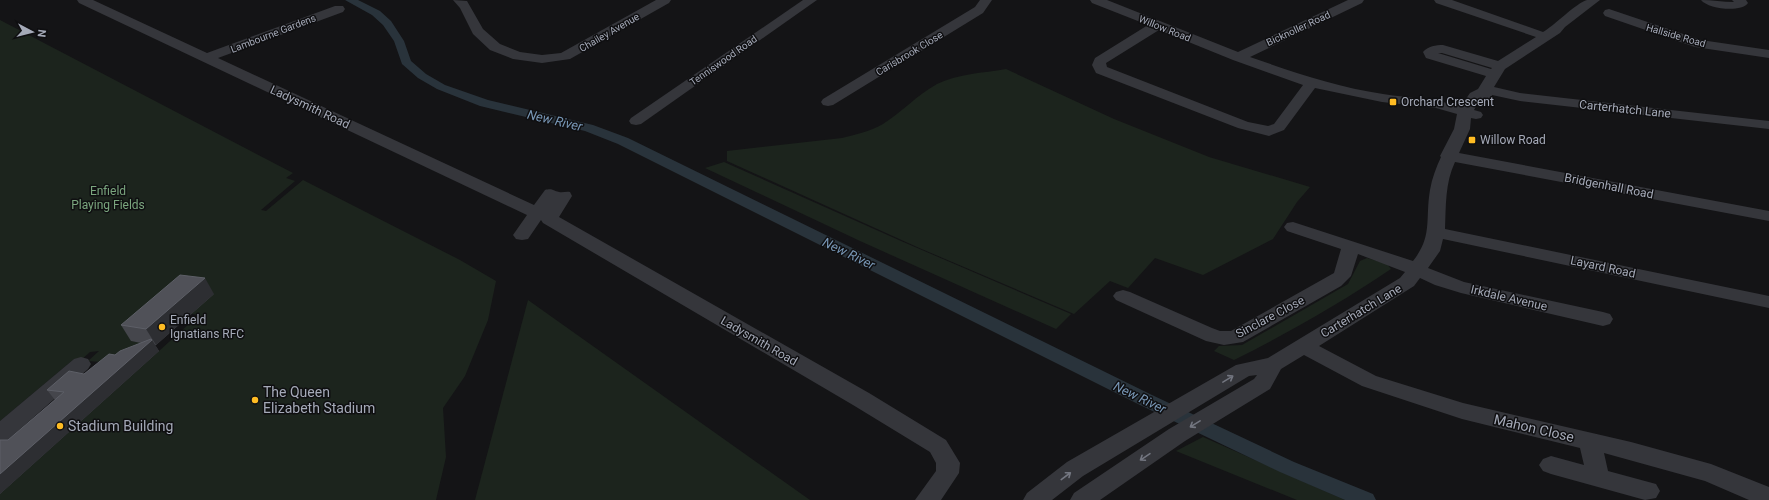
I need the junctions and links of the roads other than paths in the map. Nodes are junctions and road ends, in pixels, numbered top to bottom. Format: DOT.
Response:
graph roads {
  1 [pos="83,0"];
  2 [pos="459,0"];
  3 [pos="665,0"];
  4 [pos="811,0"];
  5 [pos="986,0"];
  6 [pos="1096,0"];
  7 [pos="1358,0"];
  8 [pos="1440,0"];
  9 [pos="1594,0"];
  10 [pos="1707,0"];
  11 [pos="1738,0"];
  12 [pos="339,9"];
  13 [pos="1609,13"];
  14 [pos="1560,24"];
  15 [pos="1158,25"];
  16 [pos="1538,34"];
  17 [pos="1524,49"];
  18 [pos="1769,54"];
  19 [pos="1238,57"];
  20 [pos="206,58"];
  21 [pos="1312,83"];
  22 [pos="1484,91"];
  23 [pos="828,102"];
  24 [pos="1468,118"];
  25 [pos="636,121"];
  26 [pos="1769,125"];
  27 [pos="1448,156"];
  28 [pos="537,213"];
  29 [pos="1769,216"];
  30 [pos="1293,227"];
  31 [pos="1436,232"];
  32 [pos="522,235"];
  33 [pos="1351,246"];
  34 [pos="1418,270"];
  35 [pos="1123,296"];
  36 [pos="1769,302"];
  37 [pos="1603,319"];
  38 [pos="1302,346"];
  39 [pos="81,364"];
  40 [pos="1274,364"];
  41 [pos="0,434"];
  42 [pos="1590,441"];
  43 [pos="1551,465"];
  44 [pos="1598,478"];
  45 [pos="1648,491"];
  46 [pos="1769,498"];
  47 [pos="927,500"];
  48 [pos="1035,500"];
  49 [pos="1082,500"];
  1 -- 20 [label="street, Ladysmith Road"];
  2 -- 3 [label="street, Chailey Avenue"];
  4 -- 25 [label="street, Tenniswood Road"];
  5 -- 23 [label="street, Carisbrook Close"];
  6 -- 15 [label="street, Willow Road"];
  7 -- 19 [label="street, Bicknoller Road"];
  8 -- 16 [label="street"];
  9 -- 14 [label="street"];
  10 -- 11 [label="street"];
  12 -- 20 [label="street, Lambourne Gardens"];
  13 -- 18 [label="street, Hallside Road"];
  14 -- 16 [label="street"];
  14 -- 17 [label="street"];
  15 -- 19 [label="street, Willow Road"];
  15 -- 21 [label="street"];
  16 -- 17 [label="street"];
  17 -- 22 [label="street"];
  19 -- 21 [label="street, Willow Road"];
  20 -- 28 [label="street, Ladysmith Road"];
  21 -- 24 [label="street, Willow Road"];
  22 -- 24 [label="street, Carterhatch Lane"];
  22 -- 26 [label="street, Carterhatch Lane"];
  24 -- 27 [label="street, Carterhatch Lane"];
  27 -- 29 [label="street, Bridgenhall Road"];
  27 -- 31 [label="street, Carterhatch Lane"];
  28 -- 32 [label="street"];
  28 -- 47 [label="street, Ladysmith Road"];
  30 -- 33 [label="street"];
  31 -- 34 [label="street, Carterhatch Lane"];
  31 -- 36 [label="street, Layard Road"];
  33 -- 34 [label="street"];
  33 -- 35 [label="street, Sinclare Close"];
  34 -- 37 [label="street, Irkdale Avenue"];
  34 -- 38 [label="street, Carterhatch Lane"];
  38 -- 40 [label="street, Carterhatch Lane"];
  38 -- 42 [label="street, Mahon Close"];
  39 -- 41 [label="street"];
  48 -- 40 [label="street, Carterhatch Lane, one-way"];
  40 -- 49 [label="street, Carterhatch Lane, one-way"];
  42 -- 44 [label="street"];
  42 -- 46 [label="street, Mahon Close"];
  43 -- 44 [label="street"];
  44 -- 45 [label="street"];
}
